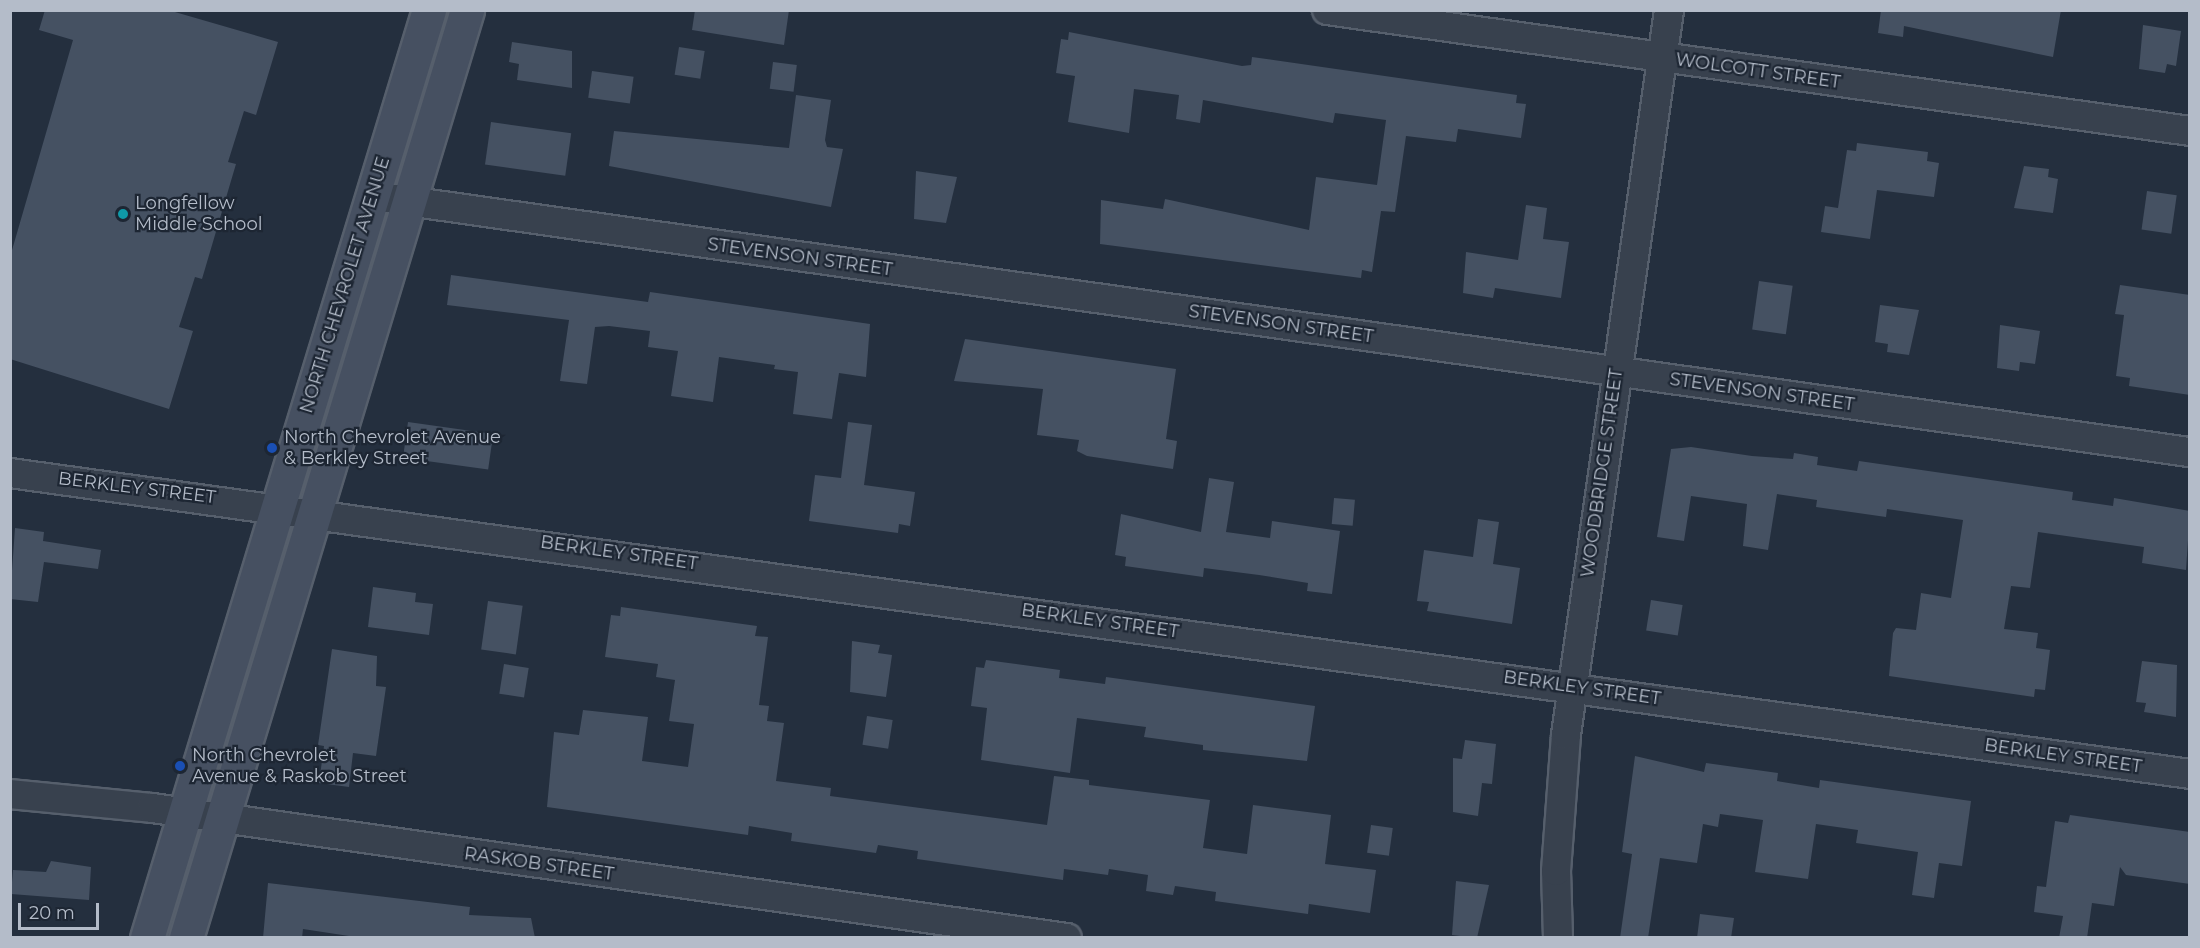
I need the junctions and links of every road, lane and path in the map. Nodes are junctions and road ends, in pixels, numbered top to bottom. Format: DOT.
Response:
graph roads {
  1 [pos="429,10"];
  2 [pos="467,10"];
  3 [pos="1327,10"];
  4 [pos="1668,10"];
  5 [pos="1662,58"];
  6 [pos="2190,131"];
  7 [pos="372,196"];
  8 [pos="409,201"];
  9 [pos="1617,372"];
  10 [pos="2190,452"];
  11 [pos="10,472"];
  12 [pos="278,506"];
  13 [pos="315,511"];
  14 [pos="1573,687"];
  15 [pos="2190,774"];
  16 [pos="10,794"];
  17 [pos="185,813"];
  18 [pos="222,819"];
  19 [pos="147,938"];
  20 [pos="186,938"];
  21 [pos="1067,938"];
  22 [pos="1558,938"];
  1 -- 7 [label="street, NORTH CHEVROLET AVENUE"];
  2 -- 8 [label="street, NORTH CHEVROLET AVENUE"];
  3 -- 5 [label="street, WOLCOTT STREET"];
  4 -- 5 [label="street, WOODBRIDGE STREET"];
  5 -- 6 [label="street, WOLCOTT STREET"];
  5 -- 9 [label="street, WOODBRIDGE STREET"];
  7 -- 8 [label="street, STEVENSON STREET"];
  7 -- 12 [label="street, NORTH CHEVROLET AVENUE"];
  8 -- 9 [label="street, STEVENSON STREET"];
  8 -- 13 [label="street, NORTH CHEVROLET AVENUE"];
  9 -- 10 [label="street, STEVENSON STREET"];
  9 -- 14 [label="street, WOODBRIDGE STREET"];
  11 -- 12 [label="street, BERKLEY STREET"];
  12 -- 13 [label="street, BERKLEY STREET"];
  12 -- 17 [label="street, NORTH CHEVROLET AVENUE"];
  13 -- 14 [label="street, BERKLEY STREET"];
  13 -- 18 [label="street, NORTH CHEVROLET AVENUE"];
  14 -- 15 [label="street, BERKLEY STREET"];
  14 -- 22 [label="street, WOODBRIDGE STREET"];
  16 -- 17 [label="street, RASKOB STREET"];
  17 -- 18 [label="street, RASKOB STREET"];
  17 -- 19 [label="street, NORTH CHEVROLET AVENUE"];
  18 -- 20 [label="street, NORTH CHEVROLET AVENUE"];
  18 -- 21 [label="street, RASKOB STREET"];
}
